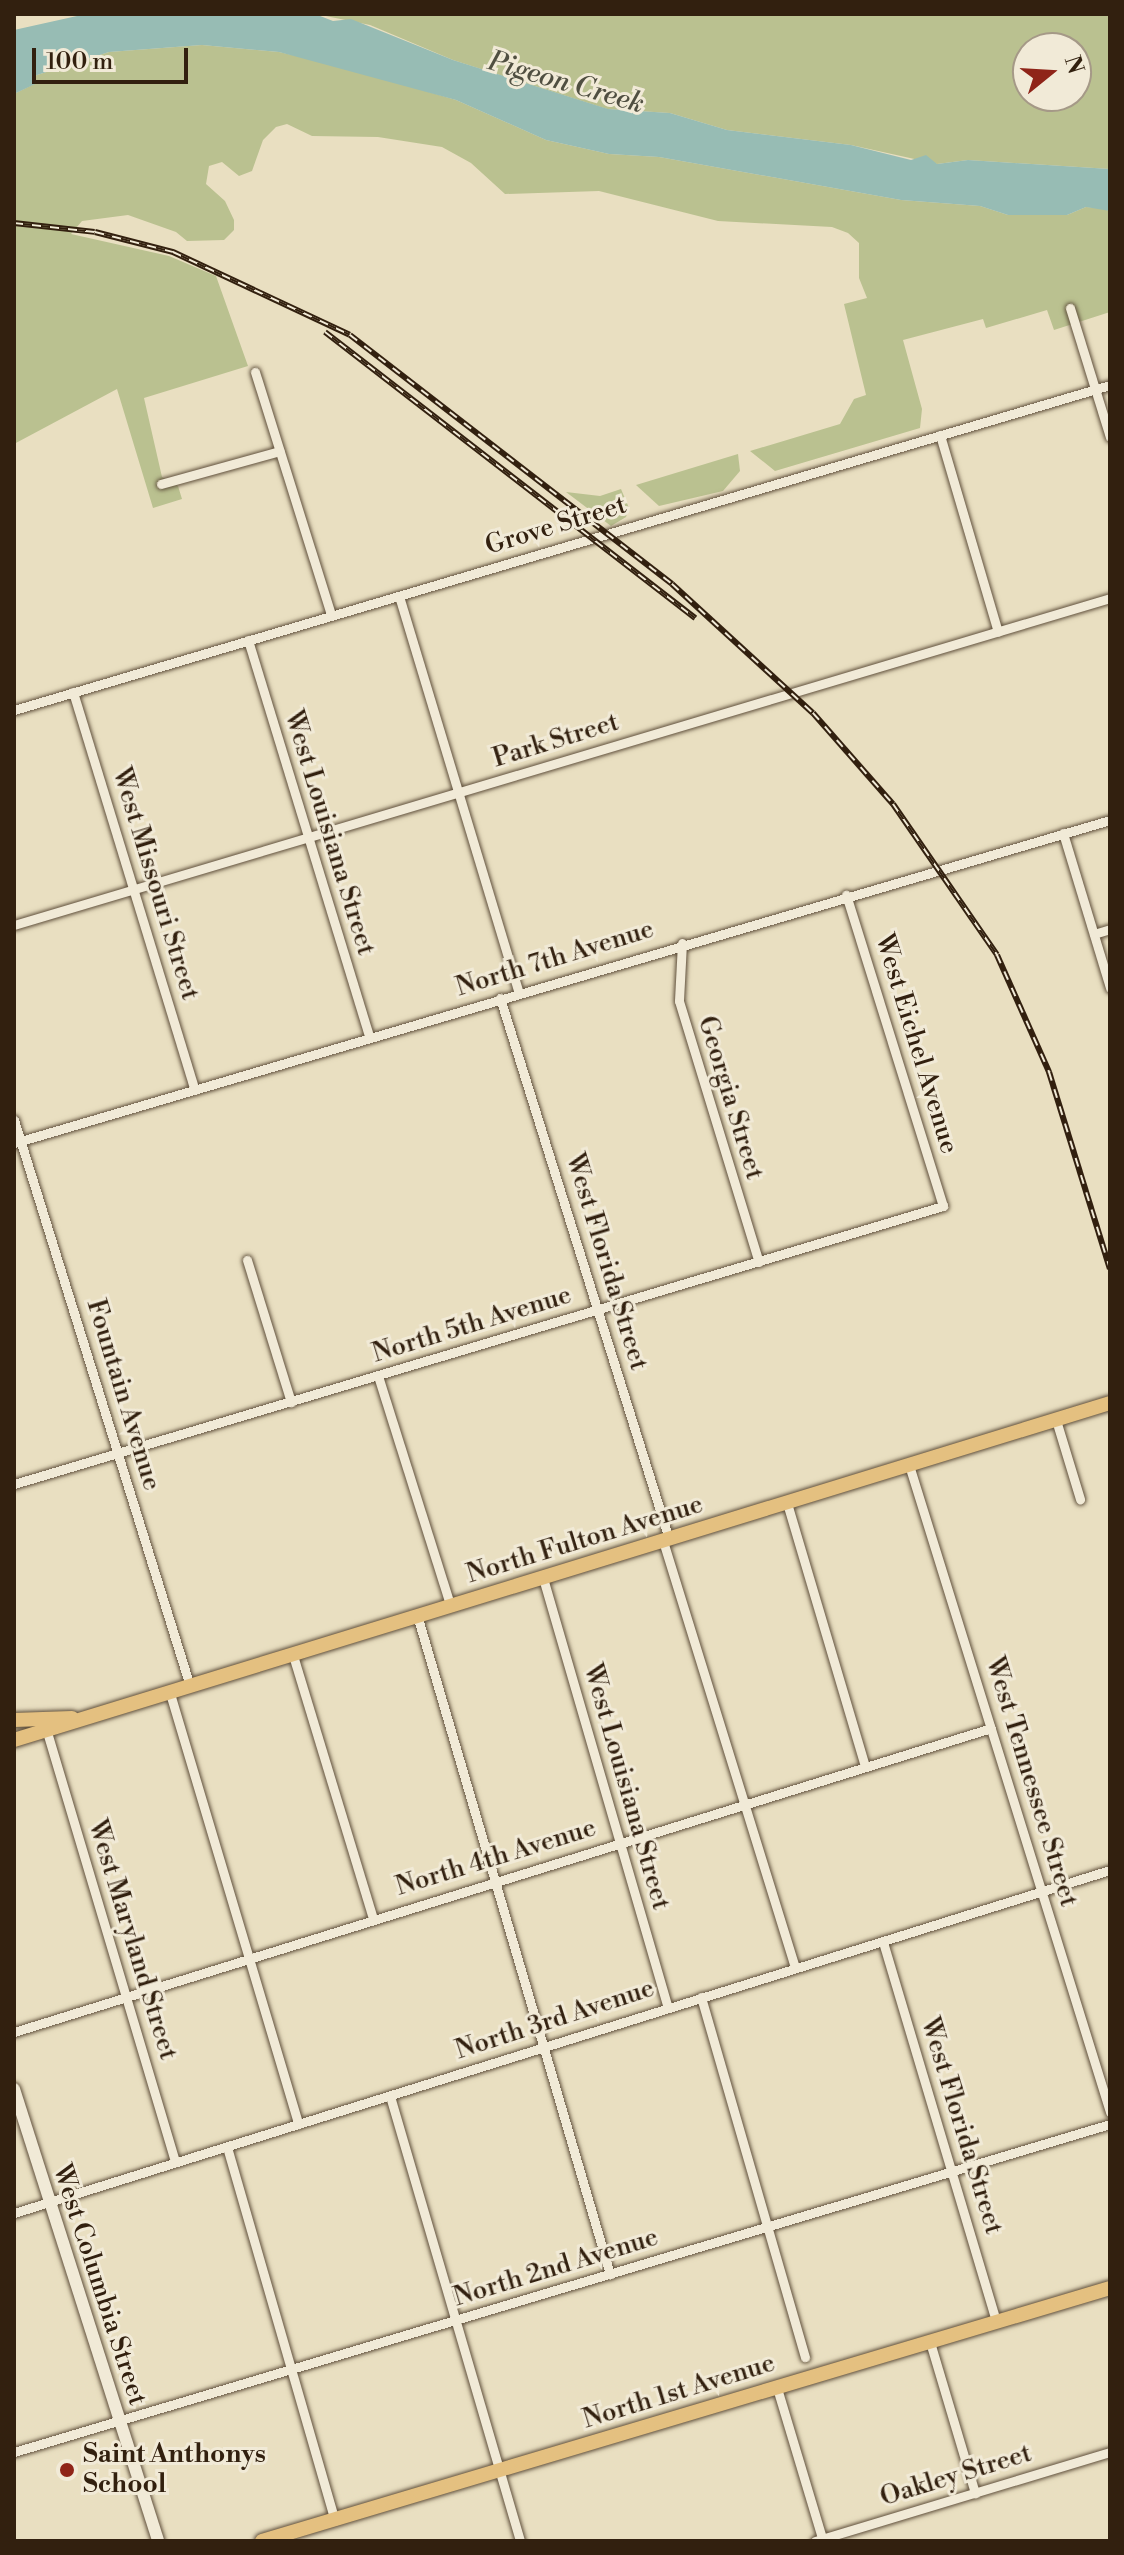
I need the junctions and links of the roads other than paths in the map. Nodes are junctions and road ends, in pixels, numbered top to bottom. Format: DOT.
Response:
graph roads {
  1 [pos="1070,308"];
  2 [pos="255,372"];
  3 [pos="1110,385"];
  4 [pos="1095,389"];
  5 [pos="940,435"];
  6 [pos="1110,437"];
  7 [pos="280,451"];
  8 [pos="161,484"];
  9 [pos="399,596"];
  10 [pos="1110,598"];
  11 [pos="331,615"];
  12 [pos="998,632"];
  13 [pos="248,640"];
  14 [pos="73,692"];
  15 [pos="14,710"];
  16 [pos="458,793"];
  17 [pos="1110,820"];
  18 [pos="1063,833"];
  19 [pos="308,837"];
  20 [pos="134,889"];
  21 [pos="846,895"];
  22 [pos="14,925"];
  23 [pos="1110,929"];
  24 [pos="1094,934"];
  25 [pos="682,943"];
  26 [pos="1110,988"];
  27 [pos="519,993"];
  28 [pos="500,998"];
  29 [pos="370,1038"];
  30 [pos="195,1090"];
  31 [pos="14,1120"];
  32 [pos="17,1142"];
  33 [pos="943,1206"];
  34 [pos="247,1260"];
  35 [pos="759,1262"];
  36 [pos="597,1310"];
  37 [pos="378,1376"];
  38 [pos="291,1402"];
  39 [pos="1110,1403"];
  40 [pos="1056,1420"];
  41 [pos="118,1452"];
  42 [pos="909,1465"];
  43 [pos="14,1484"];
  44 [pos="1080,1499"];
  45 [pos="787,1503"];
  46 [pos="666,1540"];
  47 [pos="543,1578"];
  48 [pos="450,1605"];
  49 [pos="417,1615"];
  50 [pos="292,1652"];
  51 [pos="189,1683"];
  52 [pos="169,1690"];
  53 [pos="72,1718"];
  54 [pos="14,1720"];
  55 [pos="991,1728"];
  56 [pos="47,1732"];
  57 [pos="14,1740"];
  58 [pos="865,1766"];
  59 [pos="744,1804"];
  60 [pos="619,1843"];
  61 [pos="1110,1870"];
  62 [pos="496,1882"];
  63 [pos="1042,1891"];
  64 [pos="373,1919"];
  65 [pos="883,1942"];
  66 [pos="249,1959"];
  67 [pos="795,1968"];
  68 [pos="126,1997"];
  69 [pos="701,1997"];
  70 [pos="668,2007"];
  71 [pos="14,2032"];
  72 [pos="544,2047"];
  73 [pos="14,2089"];
  74 [pos="390,2096"];
  75 [pos="1110,2112"];
  76 [pos="298,2124"];
  77 [pos="1110,2124"];
  78 [pos="227,2147"];
  79 [pos="175,2162"];
  80 [pos="951,2172"];
  81 [pos="49,2202"];
  82 [pos="14,2213"];
  83 [pos="767,2226"];
  84 [pos="610,2274"];
  85 [pos="1110,2288"];
  86 [pos="455,2321"];
  87 [pos="996,2322"];
  88 [pos="930,2342"];
  89 [pos="805,2357"];
  90 [pos="291,2370"];
  91 [pos="777,2388"];
  92 [pos="120,2422"];
  93 [pos="14,2452"];
  94 [pos="1110,2452"];
  95 [pos="500,2472"];
  96 [pos="975,2493"];
  97 [pos="335,2521"];
  98 [pos="820,2540"];
  99 [pos="158,2541"];
  100 [pos="262,2541"];
  101 [pos="520,2541"];
  1 -- 4 [label="street"];
  2 -- 7 [label="street"];
  3 -- 4 [label="street, Grove Street"];
  4 -- 5 [label="street, Grove Street"];
  4 -- 6 [label="street"];
  5 -- 9 [label="street, Grove Street"];
  5 -- 12 [label="street"];
  7 -- 8 [label="street"];
  7 -- 11 [label="street"];
  9 -- 11 [label="street, Grove Street"];
  9 -- 16 [label="street"];
  10 -- 12 [label="street, Park Street"];
  11 -- 13 [label="street, Grove Street"];
  12 -- 16 [label="street, Park Street"];
  13 -- 14 [label="street, Grove Street"];
  13 -- 19 [label="street, West Louisiana Street"];
  14 -- 15 [label="street, Grove Street"];
  14 -- 20 [label="street, West Missouri Street"];
  16 -- 19 [label="street, Park Street"];
  16 -- 27 [label="street"];
  17 -- 18 [label="street, North 7th Avenue"];
  18 -- 21 [label="street, North 7th Avenue"];
  18 -- 24 [label="street"];
  19 -- 20 [label="street, Park Street"];
  19 -- 29 [label="street, West Louisiana Street"];
  20 -- 22 [label="street, Park Street"];
  20 -- 30 [label="street, West Missouri Street"];
  21 -- 25 [label="street, North 7th Avenue"];
  21 -- 33 [label="street, West Eichel Avenue"];
  23 -- 24 [label="street"];
  24 -- 26 [label="street"];
  25 -- 27 [label="street, North 7th Avenue"];
  25 -- 35 [label="street, Georgia Street"];
  27 -- 28 [label="street, North 7th Avenue"];
  28 -- 29 [label="street, North 7th Avenue"];
  28 -- 36 [label="street, West Florida Street"];
  29 -- 30 [label="street, North 7th Avenue"];
  30 -- 32 [label="street, North 7th Avenue"];
  31 -- 32 [label="street, Fountain Avenue"];
  32 -- 41 [label="street, Fountain Avenue"];
  33 -- 35 [label="street, North 5th Avenue"];
  34 -- 38 [label="street"];
  35 -- 36 [label="street, North 5th Avenue"];
  36 -- 37 [label="street, North 5th Avenue"];
  36 -- 46 [label="street, West Florida Street"];
  37 -- 38 [label="street, North 5th Avenue"];
  37 -- 48 [label="street"];
  38 -- 41 [label="street, North 5th Avenue"];
  39 -- 40 [label="main road, North Fulton Avenue"];
  40 -- 42 [label="main road, North Fulton Avenue"];
  40 -- 44 [label="street"];
  41 -- 43 [label="street, North 5th Avenue"];
  41 -- 51 [label="street, Fountain Avenue"];
  42 -- 45 [label="main road, North Fulton Avenue"];
  42 -- 55 [label="street, West Tennessee Street"];
  45 -- 46 [label="main road, North Fulton Avenue"];
  45 -- 58 [label="street"];
  46 -- 47 [label="main road, North Fulton Avenue"];
  46 -- 59 [label="street, West Florida Street"];
  47 -- 48 [label="main road, North Fulton Avenue"];
  47 -- 60 [label="street, West Louisiana Street"];
  48 -- 49 [label="main road, North Fulton Avenue"];
  49 -- 50 [label="main road, North Fulton Avenue"];
  49 -- 62 [label="street"];
  50 -- 51 [label="main road, North Fulton Avenue"];
  50 -- 64 [label="street"];
  51 -- 52 [label="main road, North Fulton Avenue"];
  52 -- 53 [label="main road, North Fulton Avenue"];
  52 -- 66 [label="street"];
  53 -- 54 [label="main road, North Fulton Avenue"];
  53 -- 56 [label="main road, North Fulton Avenue"];
  55 -- 58 [label="street, North 4th Avenue"];
  55 -- 63 [label="street, West Tennessee Street"];
  56 -- 57 [label="main road, North Fulton Avenue"];
  56 -- 68 [label="street, West Maryland Street"];
  58 -- 59 [label="street, North 4th Avenue"];
  59 -- 60 [label="street, North 4th Avenue"];
  59 -- 67 [label="street, West Florida Street"];
  60 -- 62 [label="street, North 4th Avenue"];
  60 -- 70 [label="street, West Louisiana Street"];
  61 -- 63 [label="street, North 3rd Avenue"];
  62 -- 64 [label="street, North 4th Avenue"];
  62 -- 72 [label="street"];
  63 -- 65 [label="street, North 3rd Avenue"];
  63 -- 75 [label="street, West Tennessee Street"];
  64 -- 66 [label="street, North 4th Avenue"];
  65 -- 67 [label="street, North 3rd Avenue"];
  65 -- 80 [label="street, West Florida Street"];
  66 -- 68 [label="street, North 4th Avenue"];
  66 -- 76 [label="street"];
  67 -- 69 [label="street, North 3rd Avenue"];
  68 -- 71 [label="street, North 4th Avenue"];
  68 -- 79 [label="street, West Maryland Street"];
  69 -- 70 [label="street, North 3rd Avenue"];
  69 -- 83 [label="street"];
  70 -- 72 [label="street, North 3rd Avenue"];
  72 -- 74 [label="street, North 3rd Avenue"];
  72 -- 84 [label="street"];
  73 -- 81 [label="main road, West Columbia Street"];
  74 -- 76 [label="street, North 3rd Avenue"];
  74 -- 86 [label="street"];
  76 -- 78 [label="street, North 3rd Avenue"];
  77 -- 80 [label="street, North 2nd Avenue"];
  78 -- 79 [label="street, North 3rd Avenue"];
  78 -- 90 [label="street"];
  79 -- 81 [label="street, North 3rd Avenue"];
  80 -- 83 [label="street, North 2nd Avenue"];
  80 -- 87 [label="street, West Florida Street"];
  81 -- 82 [label="street, North 3rd Avenue"];
  81 -- 92 [label="main road, West Columbia Street"];
  83 -- 84 [label="street, North 2nd Avenue"];
  83 -- 89 [label="street"];
  84 -- 86 [label="street, North 2nd Avenue"];
  85 -- 87 [label="main road, North 1st Avenue"];
  86 -- 90 [label="street, North 2nd Avenue"];
  86 -- 95 [label="street"];
  87 -- 88 [label="main road, North 1st Avenue"];
  88 -- 91 [label="main road, North 1st Avenue"];
  88 -- 96 [label="street"];
  90 -- 92 [label="street, North 2nd Avenue"];
  90 -- 97 [label="street"];
  91 -- 95 [label="main road, North 1st Avenue"];
  91 -- 98 [label="street"];
  92 -- 93 [label="street, North 2nd Avenue"];
  92 -- 99 [label="main road, West Columbia Street"];
  94 -- 96 [label="street, Oakley Street"];
  95 -- 97 [label="main road, North 1st Avenue"];
  95 -- 101 [label="street"];
  96 -- 98 [label="street, Oakley Street"];
  97 -- 100 [label="main road, North 1st Avenue"];
}
